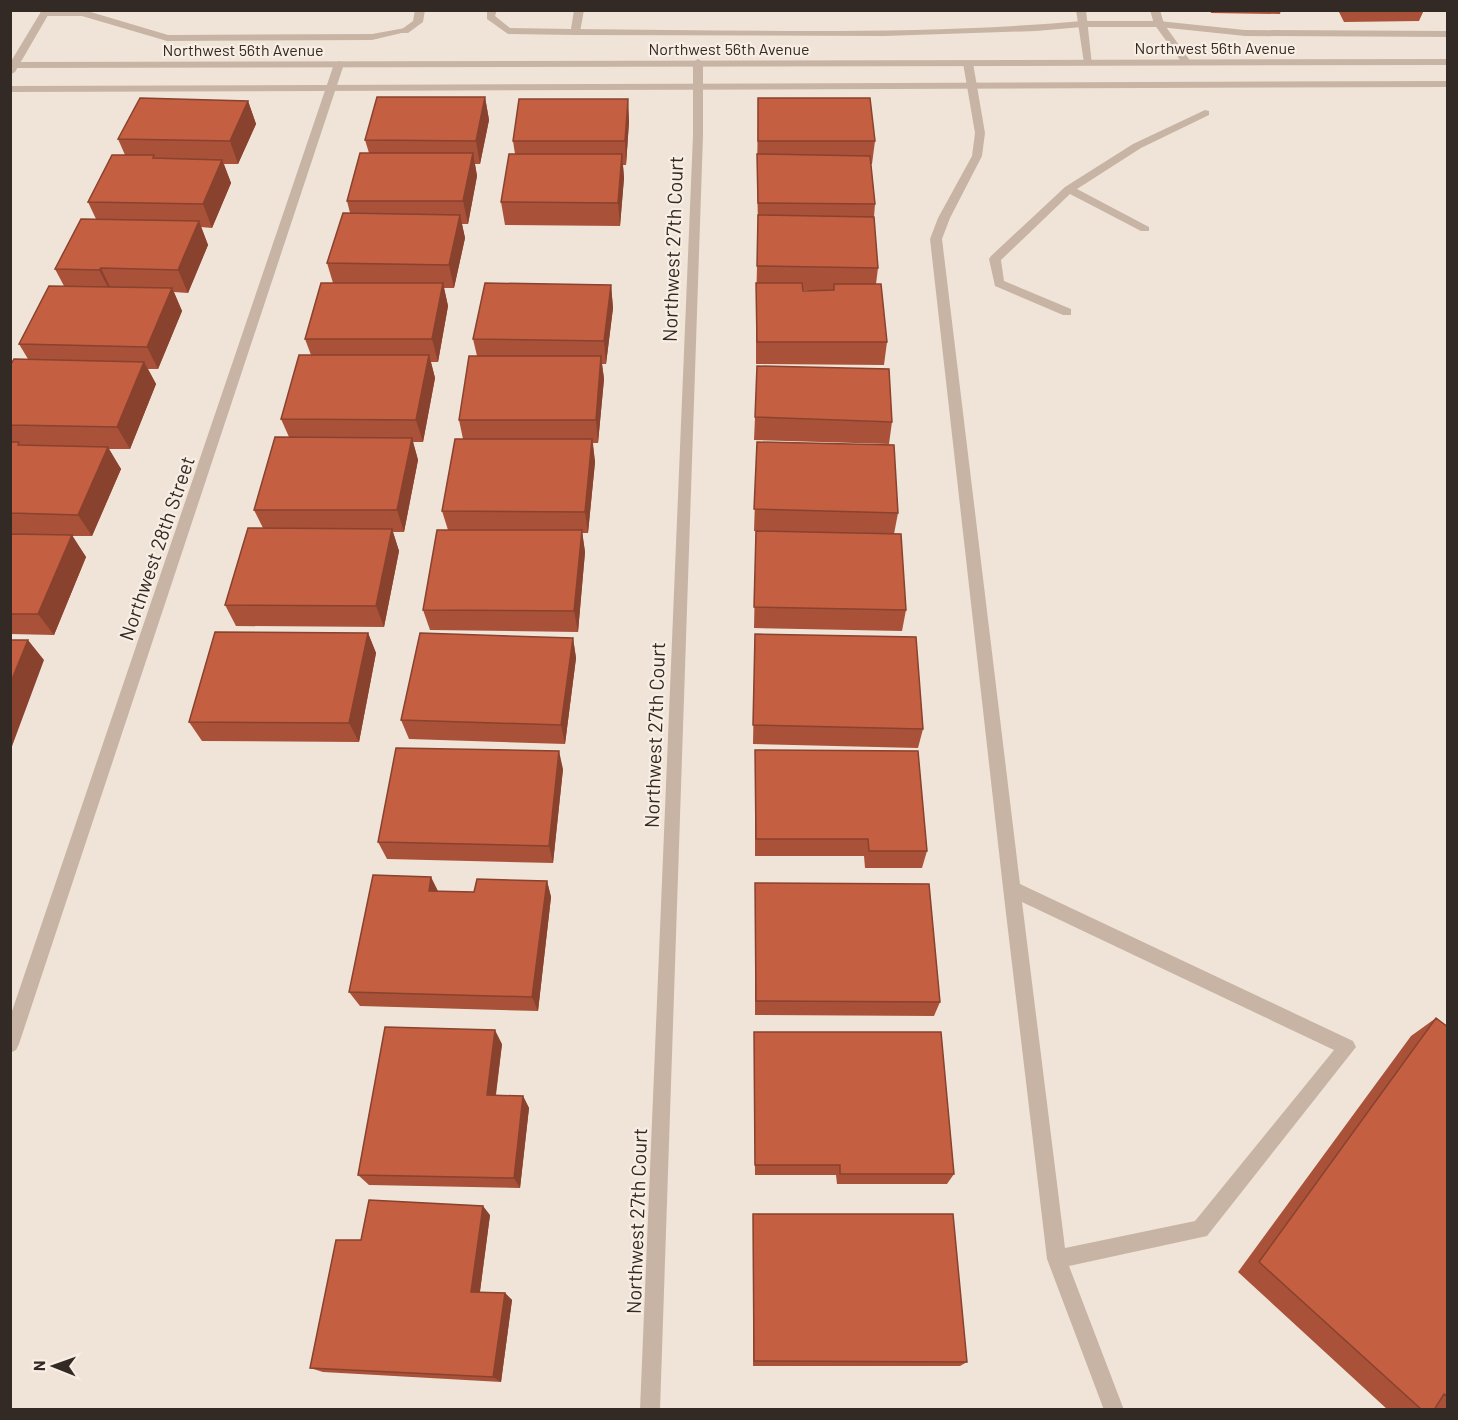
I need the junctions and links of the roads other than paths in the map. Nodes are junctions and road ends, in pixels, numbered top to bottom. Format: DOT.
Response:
graph roads {
  1 [pos="420,10"];
  2 [pos="492,10"];
  3 [pos="579,10"];
  4 [pos="1081,10"];
  5 [pos="1155,10"];
  6 [pos="46,12"];
  7 [pos="85,12"];
  8 [pos="1082,24"];
  9 [pos="1159,24"];
  10 [pos="575,32"];
  11 [pos="1448,34"];
  12 [pos="698,62"];
  13 [pos="1186,62"];
  14 [pos="1448,62"];
  15 [pos="968,63"];
  16 [pos="1089,63"];
  17 [pos="339,64"];
  18 [pos="12,67"];
  19 [pos="1448,84"];
  20 [pos="973,86"];
  21 [pos="699,87"];
  22 [pos="10,88"];
  23 [pos="331,88"];
  24 [pos="1205,113"];
  25 [pos="1069,189"];
  26 [pos="1145,229"];
  27 [pos="1067,312"];
  28 [pos="1011,888"];
  29 [pos="10,1044"];
  30 [pos="1057,1259"];
  31 [pos="650,1410"];
  32 [pos="1114,1410"];
  1 -- 7 [label="street"];
  2 -- 10 [label="street, Northwest 56th Avenue"];
  3 -- 10 [label="street"];
  4 -- 8 [label="street"];
  5 -- 9 [label="street"];
  6 -- 7 [label="street"];
  6 -- 18 [label="street"];
  8 -- 9 [label="street, Northwest 56th Avenue"];
  8 -- 10 [label="street, Northwest 56th Avenue"];
  8 -- 16 [label="street"];
  9 -- 11 [label="street, Northwest 56th Avenue"];
  9 -- 13 [label="street"];
  12 -- 15 [label="street, Northwest 56th Avenue"];
  12 -- 17 [label="street, Northwest 56th Avenue"];
  12 -- 21 [label="street, Northwest 27th Court"];
  13 -- 14 [label="street, Northwest 56th Avenue"];
  13 -- 16 [label="street, Northwest 56th Avenue"];
  15 -- 16 [label="street, Northwest 56th Avenue"];
  15 -- 20 [label="street"];
  17 -- 18 [label="street, Northwest 56th Avenue"];
  17 -- 23 [label="street, Northwest 28th Street"];
  19 -- 20 [label="street, Northwest 56th Avenue"];
  20 -- 21 [label="street, Northwest 56th Avenue"];
  20 -- 28 [label="street"];
  21 -- 23 [label="street, Northwest 56th Avenue"];
  21 -- 31 [label="street, Northwest 27th Court"];
  22 -- 23 [label="street, Northwest 56th Avenue"];
  23 -- 29 [label="street, Northwest 28th Street"];
  24 -- 25 [label="street"];
  25 -- 26 [label="street"];
  25 -- 27 [label="street"];
  28 -- 30 [label="street"];
  28 -- 30 [label="street"];
  30 -- 32 [label="street"];
}
